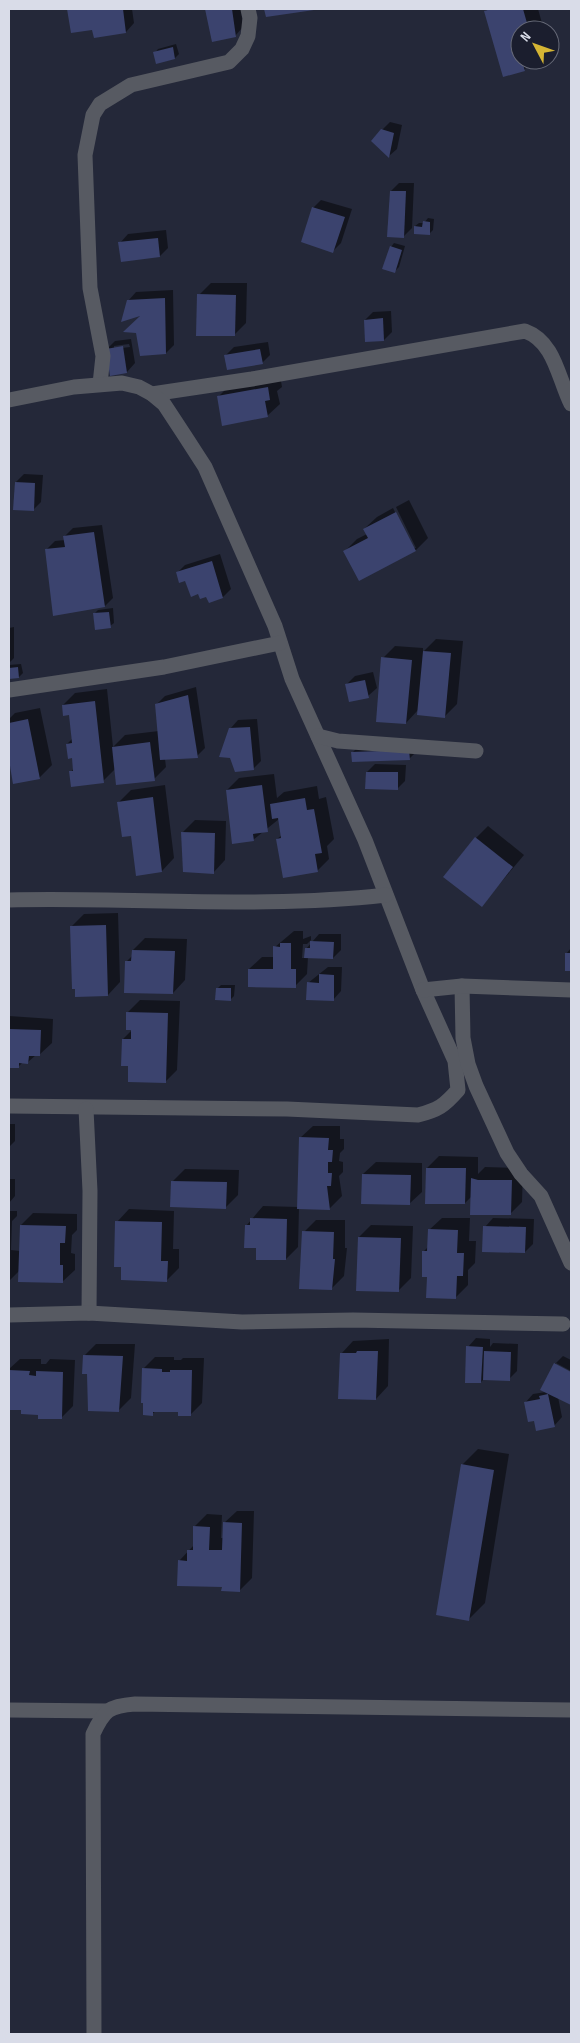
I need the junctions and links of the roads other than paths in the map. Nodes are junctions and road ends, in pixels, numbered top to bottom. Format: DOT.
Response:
graph roads {
  1 [pos="248,9"];
  2 [pos="100,384"];
  3 [pos="152,394"];
  4 [pos="9,400"];
  5 [pos="571,404"];
  6 [pos="280,643"];
  7 [pos="9,690"];
  8 [pos="318,736"];
  9 [pos="476,751"];
  10 [pos="386,895"];
  11 [pos="9,900"];
  12 [pos="462,986"];
  13 [pos="423,990"];
  14 [pos="571,990"];
  15 [pos="9,1106"];
  16 [pos="86,1109"];
  17 [pos="571,1263"];
  18 [pos="90,1313"];
  19 [pos="9,1315"];
  20 [pos="563,1324"];
  21 [pos="9,1710"];
  22 [pos="571,1710"];
  23 [pos="106,1711"];
  24 [pos="94,2034"];
  1 -- 2 [label="street"];
  2 -- 3 [label="street"];
  2 -- 4 [label="street"];
  3 -- 5 [label="street"];
  3 -- 6 [label="street"];
  6 -- 7 [label="street"];
  6 -- 8 [label="street"];
  8 -- 9 [label="street"];
  8 -- 10 [label="street"];
  10 -- 11 [label="street"];
  10 -- 13 [label="street"];
  12 -- 13 [label="street"];
  12 -- 14 [label="street"];
  12 -- 17 [label="street"];
  13 -- 16 [label="street"];
  15 -- 16 [label="street"];
  16 -- 18 [label="street"];
  18 -- 19 [label="street"];
  18 -- 20 [label="street"];
  21 -- 23 [label="street"];
  22 -- 23 [label="street"];
  23 -- 24 [label="street"];
}
